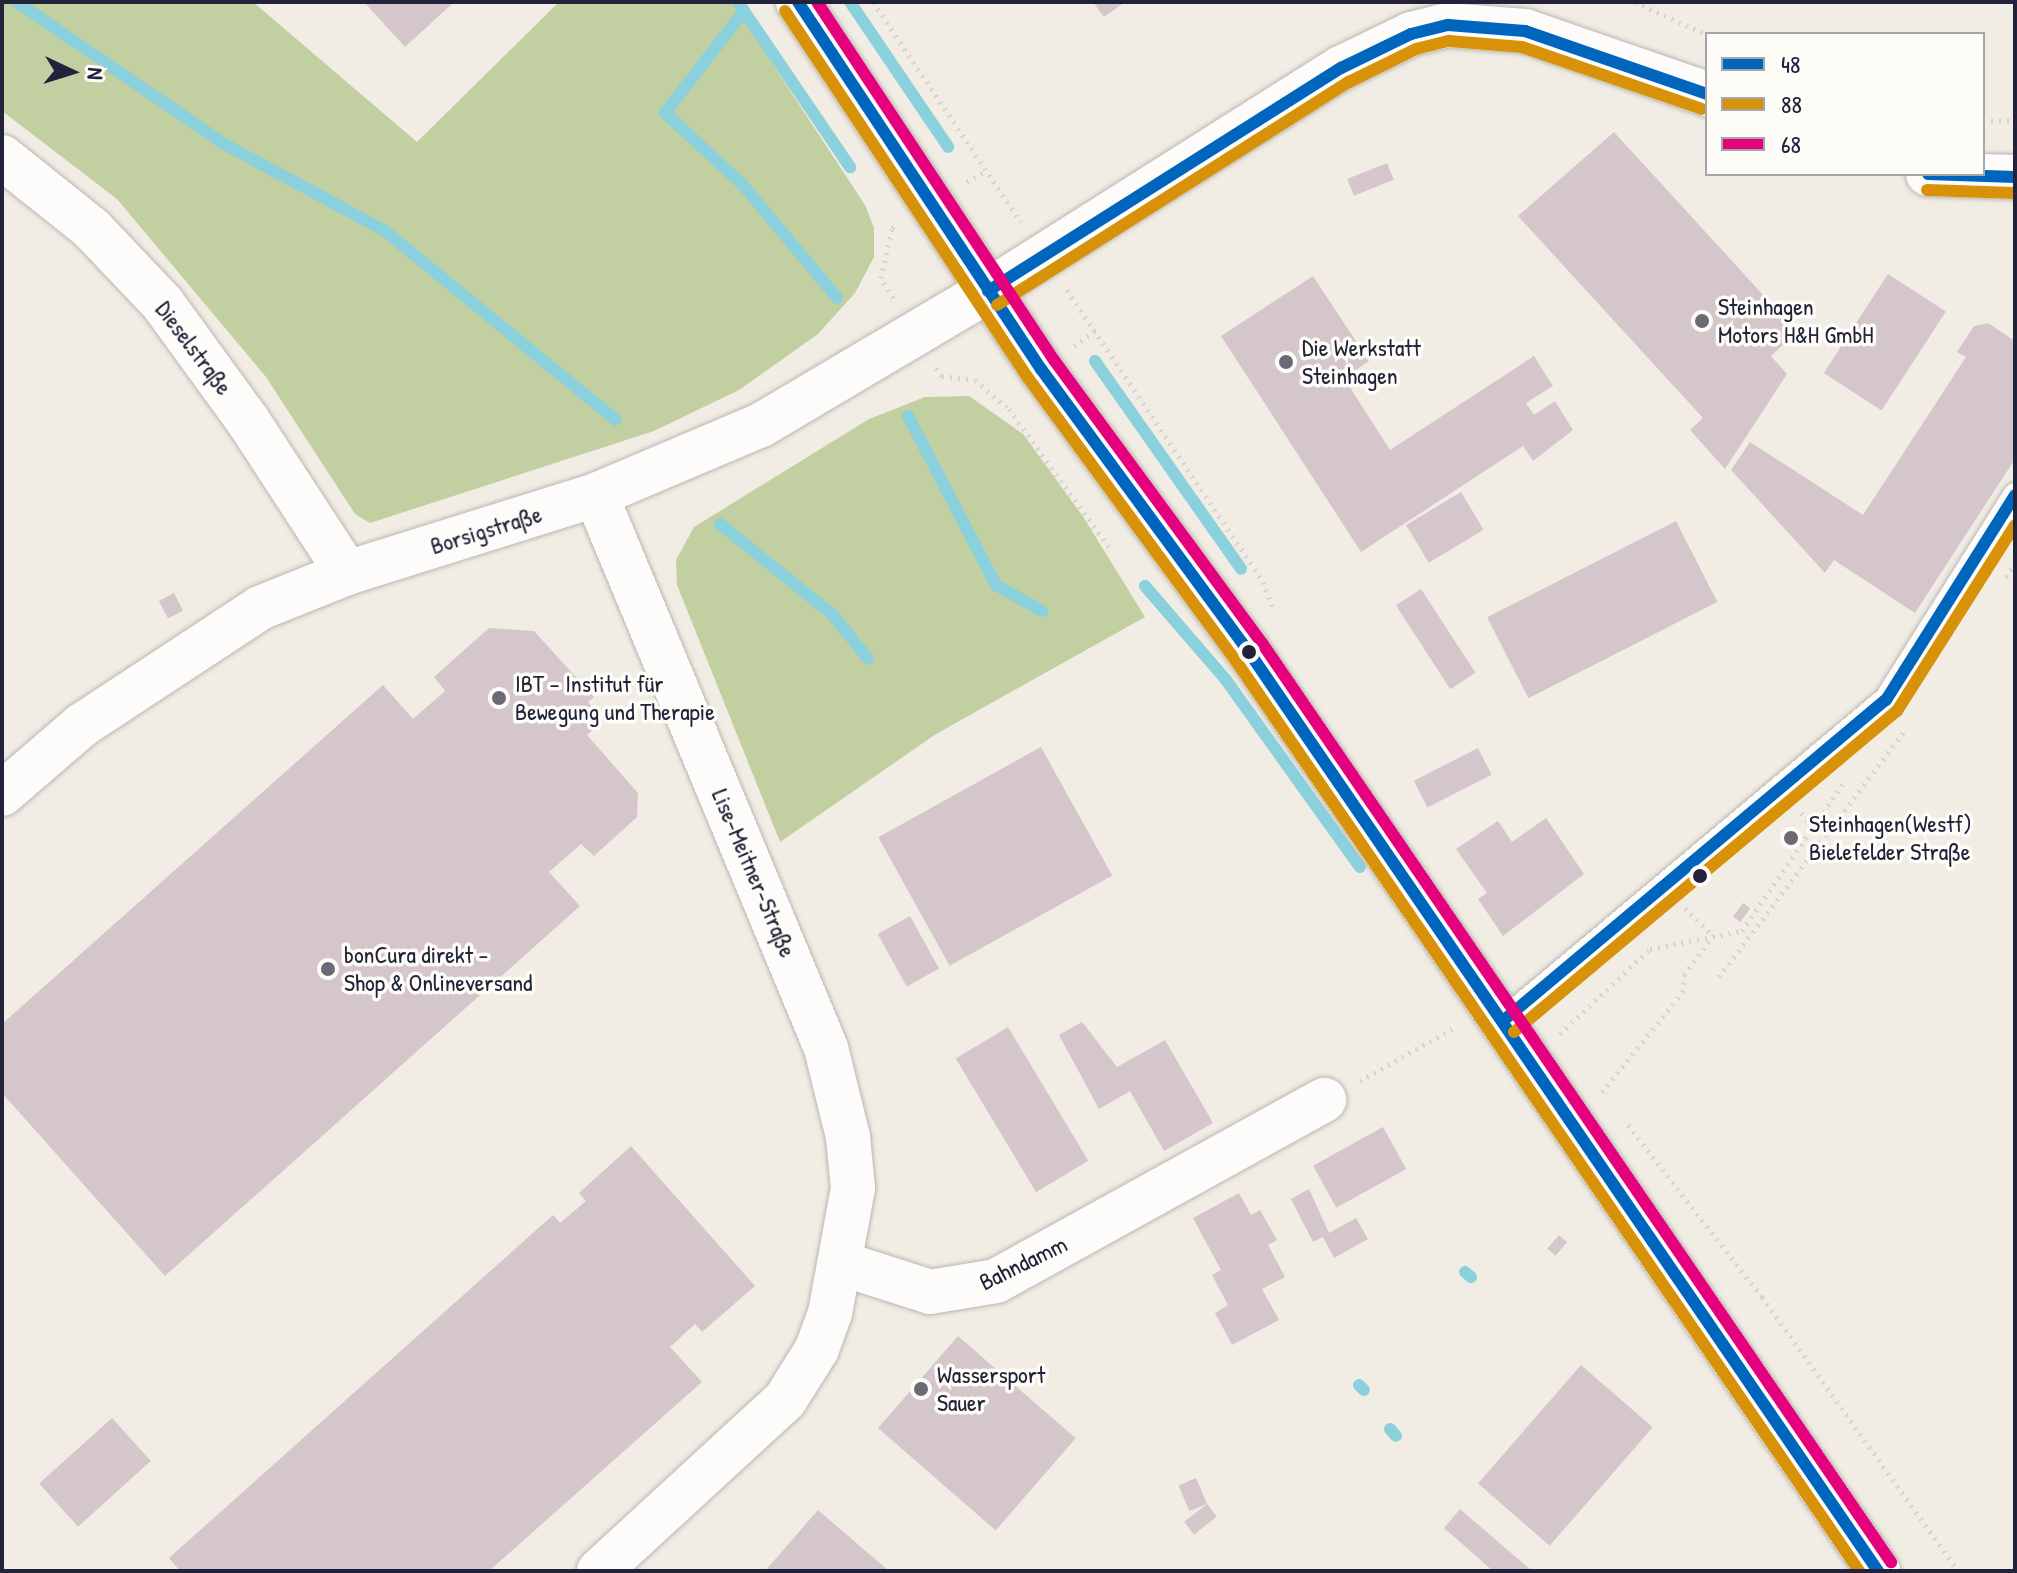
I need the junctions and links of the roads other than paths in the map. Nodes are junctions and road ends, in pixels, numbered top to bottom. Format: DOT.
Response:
graph roads {
  1 [pos="798,2"];
  2 [pos="1532,17"];
  3 [pos="1705,93"];
  4 [pos="2,157"];
  5 [pos="1985,176"];
  6 [pos="2015,177"];
  7 [pos="988,291"];
  8 [pos="596,495"];
  9 [pos="2015,495"];
  10 [pos="347,573"];
  11 [pos="2,794"];
  12 [pos="1517,1010"];
  13 [pos="1324,1100"];
  14 [pos="843,1264"];
  15 [pos="599,1571"];
  16 [pos="1878,1571"];
  1 -- 7 [label="street"];
  2 -- 3 [label="street, Borsigstraße"];
  2 -- 7 [label="street, Borsigstraße"];
  4 -- 10 [label="street, Dieselstraße"];
  5 -- 6 [label="street"];
  7 -- 8 [label="street, Borsigstraße"];
  7 -- 12 [label="street"];
  8 -- 10 [label="street, Borsigstraße"];
  8 -- 14 [label="street, Lise-Meitner-Straße"];
  9 -- 12 [label="lane"];
  10 -- 11 [label="street, Borsigstraße"];
  12 -- 16 [label="street"];
  13 -- 14 [label="street, Bahndamm"];
  14 -- 15 [label="street"];
}
